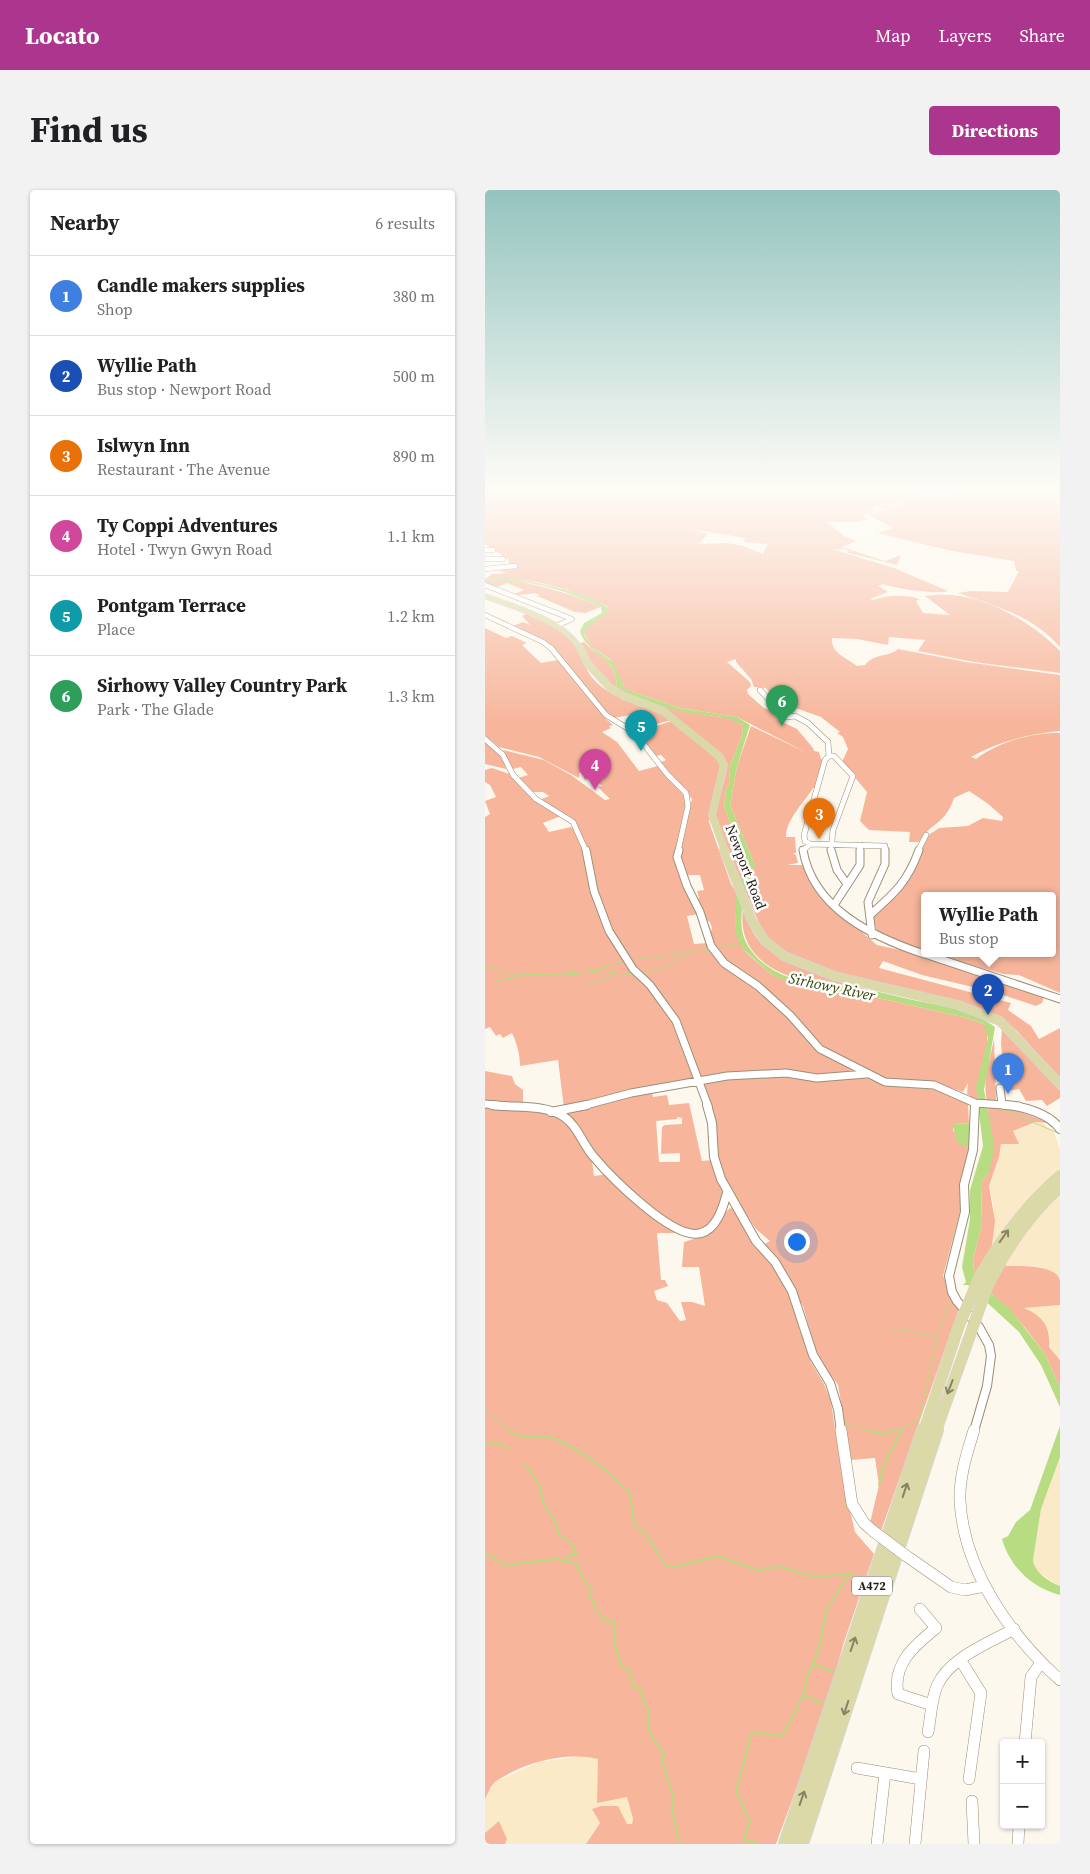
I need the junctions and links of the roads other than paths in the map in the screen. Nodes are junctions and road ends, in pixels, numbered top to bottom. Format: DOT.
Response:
graph roads {
  1 [pos="485,585"];
  2 [pos="485,596"];
  3 [pos="485,615"];
  4 [pos="556,626"];
  5 [pos="760,690"];
  6 [pos="485,739"];
  7 [pos="829,756"];
  8 [pos="926,836"];
  9 [pos="810,844"];
  10 [pos="829,844"];
  11 [pos="860,845"];
  12 [pos="847,884"];
  13 [pos="834,904"];
  14 [pos="871,914"];
  15 [pos="872,935"];
  16 [pos="921,953"];
  17 [pos="934,957"];
  18 [pos="1060,999"];
  19 [pos="867,1074"];
  20 [pos="699,1082"];
  21 [pos="1060,1084"];
  22 [pos="1000,1088"];
  23 [pos="975,1103"];
  24 [pos="485,1104"];
  25 [pos="997,1104"];
  26 [pos="551,1112"];
  27 [pos="1057,1121"];
  28 [pos="1060,1129"];
  29 [pos="1060,1176"];
  30 [pos="1060,1187"];
  31 [pos="727,1193"];
  32 [pos="735,1205"];
  33 [pos="725,1206"];
  34 [pos="958,1328"];
  35 [pos="968,1341"];
  36 [pos="985,1586"];
  37 [pos="920,1609"];
  38 [pos="1014,1629"];
  39 [pos="961,1661"];
  40 [pos="1040,1664"];
  41 [pos="1060,1680"];
  42 [pos="932,1705"];
  43 [pos="928,1732"];
  44 [pos="1025,1739"];
  45 [pos="924,1751"];
  46 [pos="857,1768"];
  47 [pos="885,1773"];
  48 [pos="969,1778"];
  49 [pos="921,1779"];
  50 [pos="972,1801"];
  51 [pos="1019,1829"];
  52 [pos="786,1844"];
  53 [pos="801,1844"];
  54 [pos="877,1844"];
  55 [pos="915,1844"];
  56 [pos="974,1844"];
  57 [pos="1018,1844"];
  1 -- 4 [label="street"];
  2 -- 4 [label="main road, Newport Road"];
  3 -- 19 [label="street"];
  4 -- 21 [label="main road, Newport Road"];
  5 -- 7 [label="street"];
  6 -- 20 [label="street"];
  7 -- 9 [label="street"];
  7 -- 10 [label="street"];
  8 -- 14 [label="street"];
  9 -- 10 [label="street"];
  9 -- 13 [label="street"];
  10 -- 11 [label="street"];
  10 -- 12 [label="street"];
  11 -- 12 [label="street"];
  11 -- 14 [label="street"];
  12 -- 13 [label="street"];
  13 -- 15 [label="street"];
  14 -- 15 [label="street"];
  15 -- 16 [label="street"];
  17 -- 18 [label="street"];
  19 -- 20 [label="street"];
  19 -- 23 [label="street"];
  20 -- 26 [label="street"];
  20 -- 31 [label="street"];
  22 -- 25 [label="street"];
  23 -- 25 [label="street"];
  23 -- 36 [label="street"];
  24 -- 26 [label="street"];
  25 -- 27 [label="street"];
  26 -- 33 [label="street"];
  27 -- 28 [label="street"];
  34 -- 29 [label="main road, A472, one-way, bridge"];
  30 -- 35 [label="main road, A472, bridge"];
  31 -- 32 [label="street"];
  31 -- 33 [label="street"];
  32 -- 33 [label="street"];
  32 -- 36 [label="street, bridge"];
  52 -- 34 [label="main road, A472, one-way"];
  35 -- 53 [label="main road, A472, one-way"];
  36 -- 38 [label="street"];
  37 -- 42 [label="street"];
  38 -- 39 [label="street"];
  38 -- 40 [label="street"];
  39 -- 42 [label="street"];
  39 -- 48 [label="street"];
  40 -- 41 [label="street"];
  40 -- 44 [label="street"];
  42 -- 43 [label="street"];
  45 -- 49 [label="street"];
  46 -- 47 [label="street"];
  47 -- 49 [label="street"];
  47 -- 54 [label="street"];
  49 -- 55 [label="street"];
  50 -- 56 [label="street"];
  51 -- 57 [label="street"];
}
